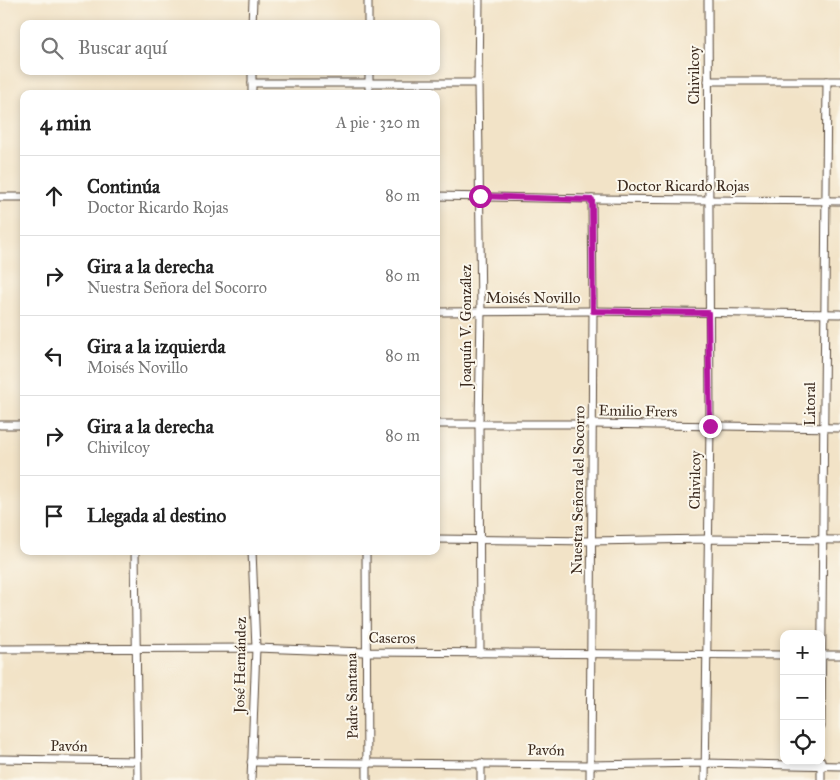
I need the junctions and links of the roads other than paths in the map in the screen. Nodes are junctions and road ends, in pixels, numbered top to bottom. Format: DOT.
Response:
graph roads {
  1 [pos="253,0"];
  2 [pos="368,0"];
  3 [pos="479,0"];
  4 [pos="708,0"];
  5 [pos="252,20"];
  6 [pos="368,20"];
  7 [pos="252,75"];
  8 [pos="369,75"];
  9 [pos="708,81"];
  10 [pos="826,81"];
  11 [pos="840,81"];
  12 [pos="369,82"];
  13 [pos="252,83"];
  14 [pos="478,83"];
  15 [pos="252,90"];
  16 [pos="369,90"];
  17 [pos="440,196"];
  18 [pos="480,196"];
  19 [pos="0,197"];
  20 [pos="20,197"];
  21 [pos="592,200"];
  22 [pos="710,200"];
  23 [pos="825,202"];
  24 [pos="840,202"];
  25 [pos="593,311"];
  26 [pos="440,312"];
  27 [pos="481,312"];
  28 [pos="708,313"];
  29 [pos="824,314"];
  30 [pos="840,314"];
  31 [pos="479,423"];
  32 [pos="440,424"];
  33 [pos="592,424"];
  34 [pos="20,425"];
  35 [pos="0,426"];
  36 [pos="710,426"];
  37 [pos="823,428"];
  38 [pos="840,428"];
  39 [pos="440,539"];
  40 [pos="481,539"];
  41 [pos="708,539"];
  42 [pos="822,540"];
  43 [pos="840,540"];
  44 [pos="590,541"];
  45 [pos="135,555"];
  46 [pos="252,555"];
  47 [pos="366,555"];
  48 [pos="822,630"];
  49 [pos="137,648"];
  50 [pos="256,648"];
  51 [pos="0,649"];
  52 [pos="365,652"];
  53 [pos="480,653"];
  54 [pos="590,654"];
  55 [pos="707,654"];
  56 [pos="780,655"];
  57 [pos="825,655"];
  58 [pos="840,655"];
  59 [pos="822,675"];
  60 [pos="821,720"];
  61 [pos="0,759"];
  62 [pos="138,761"];
  63 [pos="251,762"];
  64 [pos="367,762"];
  65 [pos="481,763"];
  66 [pos="705,763"];
  67 [pos="780,764"];
  68 [pos="825,764"];
  69 [pos="590,765"];
  70 [pos="821,765"];
  71 [pos="840,766"];
  72 [pos="138,780"];
  73 [pos="251,780"];
  74 [pos="367,780"];
  75 [pos="481,780"];
  76 [pos="590,780"];
  77 [pos="705,780"];
  78 [pos="821,780"];
  1 -- 5 [label="street"];
  2 -- 6 [label="street"];
  3 -- 14 [label="street, Joaquín V. González"];
  4 -- 9 [label="street, Chivilcoy"];
  7 -- 13 [label="street"];
  8 -- 12 [label="street"];
  9 -- 10 [label="street"];
  9 -- 22 [label="street, Chivilcoy"];
  10 -- 11 [label="street"];
  10 -- 23 [label="street, Litoral"];
  12 -- 13 [label="street"];
  12 -- 14 [label="street"];
  12 -- 16 [label="street"];
  13 -- 15 [label="street"];
  14 -- 18 [label="street, Joaquín V. González"];
  17 -- 18 [label="street, Doctor Ricardo Rojas"];
  18 -- 21 [label="street, Doctor Ricardo Rojas"];
  18 -- 27 [label="street, Joaquín V. González"];
  19 -- 20 [label="street"];
  21 -- 22 [label="street, Doctor Ricardo Rojas"];
  21 -- 25 [label="street, Nuestra Señora del Socorro"];
  22 -- 23 [label="street, Doctor Ricardo Rojas"];
  22 -- 28 [label="street, Chivilcoy"];
  23 -- 24 [label="street, Doctor Ricardo Rojas"];
  23 -- 29 [label="street, Litoral"];
  25 -- 27 [label="street, Moisés Novillo"];
  25 -- 28 [label="street, Moisés Novillo"];
  25 -- 33 [label="street, Nuestra Señora del Socorro"];
  26 -- 27 [label="street, Moisés Novillo"];
  27 -- 31 [label="street, Joaquín V. González"];
  28 -- 29 [label="street, Moisés Novillo"];
  28 -- 36 [label="street, Chivilcoy"];
  29 -- 30 [label="street, Moisés Novillo"];
  29 -- 37 [label="street, Litoral"];
  31 -- 32 [label="street, Emilio Frers"];
  31 -- 33 [label="street, Emilio Frers"];
  31 -- 40 [label="street, Joaquín V. González"];
  33 -- 36 [label="street, Emilio Frers"];
  33 -- 44 [label="street, Nuestra Señora del Socorro"];
  34 -- 35 [label="street"];
  36 -- 37 [label="street, Emilio Frers"];
  36 -- 41 [label="street, Chivilcoy"];
  37 -- 38 [label="street, Emilio Frers"];
  37 -- 42 [label="street, Litoral"];
  39 -- 40 [label="street"];
  40 -- 44 [label="street"];
  40 -- 53 [label="street, Joaquín V. González"];
  41 -- 42 [label="street"];
  41 -- 44 [label="street"];
  41 -- 55 [label="street, Chivilcoy"];
  42 -- 43 [label="street"];
  42 -- 48 [label="street, Litoral"];
  44 -- 54 [label="street, Nuestra Señora del Socorro"];
  45 -- 49 [label="street"];
  46 -- 50 [label="street, José Hernández"];
  47 -- 52 [label="street, Padre Santana"];
  49 -- 50 [label="street, Caseros"];
  49 -- 51 [label="street, Caseros"];
  49 -- 62 [label="street"];
  50 -- 52 [label="street, Caseros"];
  50 -- 63 [label="street, José Hernández"];
  52 -- 53 [label="street, Caseros"];
  52 -- 64 [label="street, Padre Santana"];
  53 -- 54 [label="street, Caseros"];
  54 -- 55 [label="street, Caseros"];
  54 -- 69 [label="street, Nuestra Señora del Socorro"];
  55 -- 56 [label="street, Caseros"];
  55 -- 66 [label="street, Chivilcoy"];
  57 -- 58 [label="street"];
  59 -- 60 [label="street, Litoral"];
  61 -- 62 [label="street, Pavón"];
  62 -- 72 [label="street"];
  63 -- 64 [label="street, Pavón"];
  63 -- 73 [label="street, José Hernández"];
  64 -- 65 [label="street, Pavón"];
  64 -- 74 [label="street, Padre Santana"];
  65 -- 69 [label="street, Pavón"];
  65 -- 75 [label="street"];
  66 -- 67 [label="street, Pavón"];
  66 -- 69 [label="street, Pavón"];
  66 -- 77 [label="street, Chivilcoy"];
  68 -- 71 [label="street, Pavón"];
  69 -- 76 [label="street, Nuestra Señora del Socorro"];
  70 -- 78 [label="street"];
}
